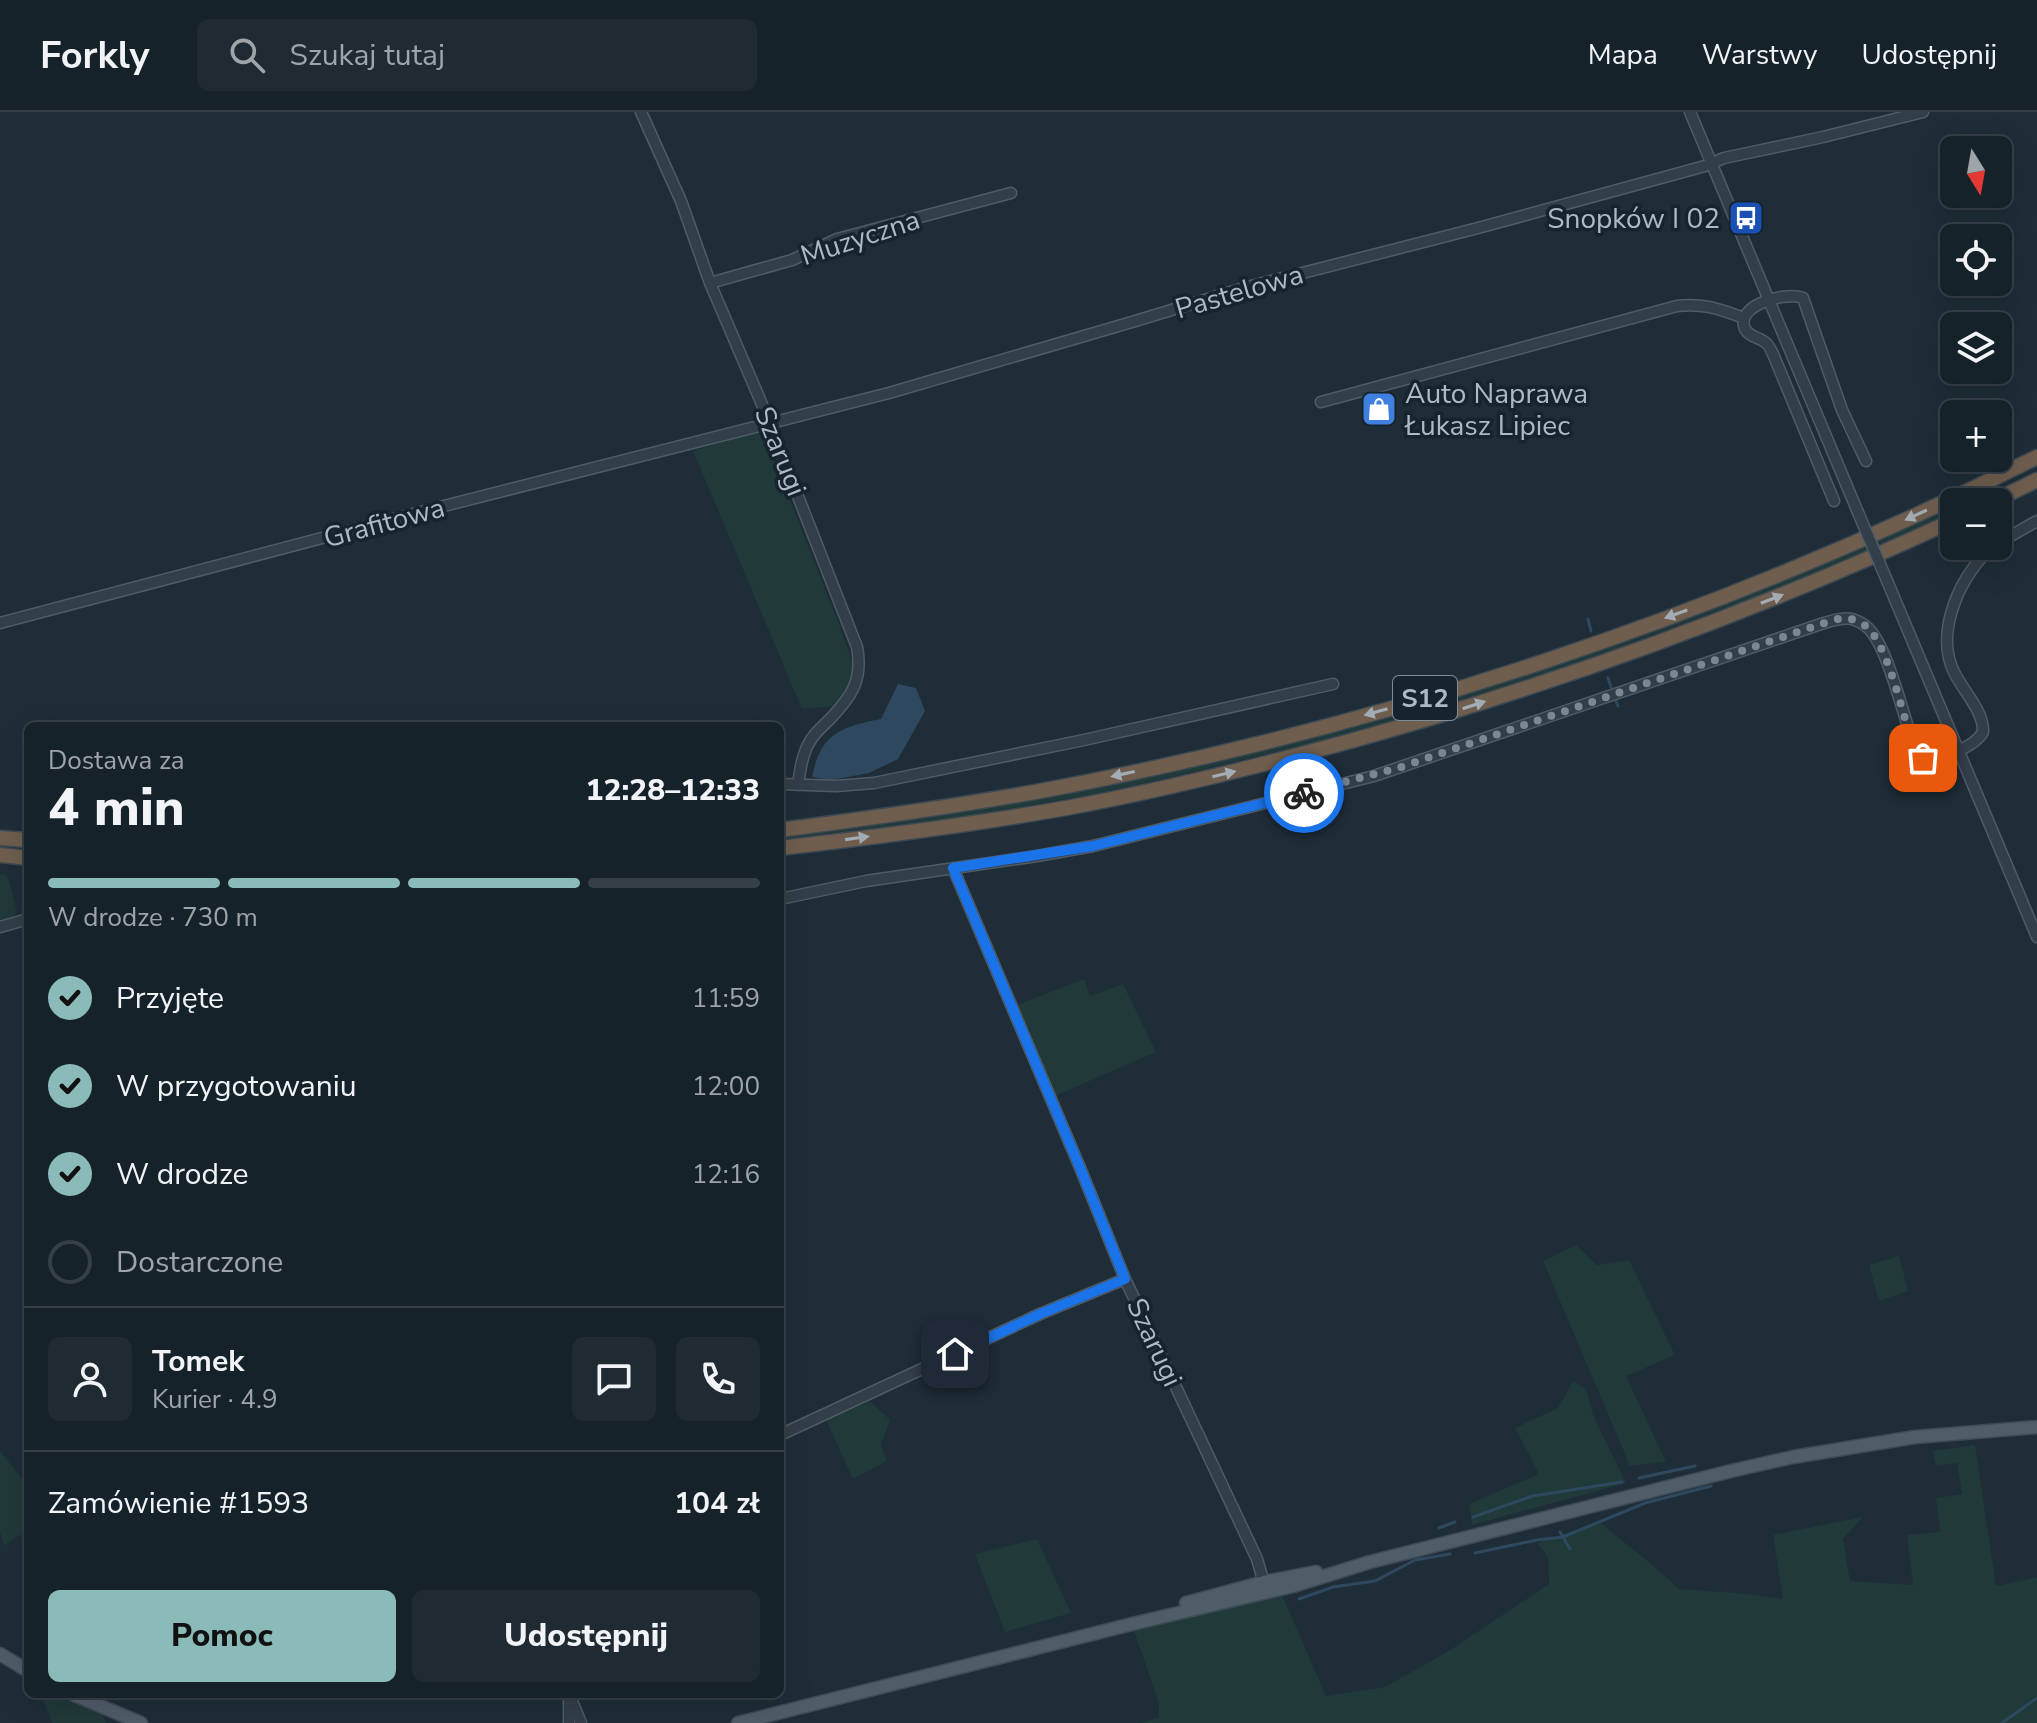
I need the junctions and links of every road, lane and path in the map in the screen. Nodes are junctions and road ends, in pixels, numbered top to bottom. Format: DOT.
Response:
graph roads {
  1 [pos="641,112"];
  2 [pos="1690,112"];
  3 [pos="1923,112"];
  4 [pos="1712,163"];
  5 [pos="1011,193"];
  6 [pos="710,283"];
  7 [pos="1769,301"];
  8 [pos="1744,318"];
  9 [pos="1321,402"];
  10 [pos="768,422"];
  11 [pos="2037,457"];
  12 [pos="1866,461"];
  13 [pos="2037,480"];
  14 [pos="2012,492"];
  15 [pos="1834,501"];
  16 [pos="2037,521"];
  17 [pos="1940,526"];
  18 [pos="2012,536"];
  19 [pos="1981,560"];
  20 [pos="0,623"];
  21 [pos="1333,684"];
  22 [pos="1959,750"];
  23 [pos="784,784"];
  24 [pos="798,785"];
  25 [pos="784,829"];
  26 [pos="0,838"];
  27 [pos="24,840"];
  28 [pos="784,848"];
  29 [pos="0,855"];
  30 [pos="24,858"];
  31 [pos="953,868"];
  32 [pos="784,898"];
  33 [pos="24,920"];
  34 [pos="0,927"];
  35 [pos="2037,937"];
  36 [pos="1125,1279"];
  37 [pos="2037,1427"];
  38 [pos="784,1433"];
  39 [pos="1266,1587"];
  40 [pos="0,1654"];
  41 [pos="24,1669"];
  42 [pos="82,1698"];
  43 [pos="569,1698"];
  44 [pos="571,1698"];
  45 [pos="141,1723"];
  46 [pos="569,1723"];
  47 [pos="581,1723"];
  48 [pos="738,1723"];
  1 -- 6 [label="street, Szarugi"];
  2 -- 4 [label="street"];
  3 -- 4 [label="street, Pastelowa"];
  4 -- 7 [label="street"];
  4 -- 10 [label="street, Pastelowa"];
  5 -- 6 [label="street, Muzyczna"];
  6 -- 10 [label="street, Szarugi"];
  7 -- 8 [label="street"];
  7 -- 12 [label="street"];
  7 -- 22 [label="street, bridge"];
  8 -- 9 [label="street"];
  8 -- 15 [label="street"];
  10 -- 20 [label="street, Grafitowa"];
  10 -- 24 [label="street, Szarugi"];
  11 -- 25 [label="highway, S12, one-way"];
  13 -- 14 [label="highway"];
  16 -- 18 [label="street"];
  28 -- 17 [label="highway, S12, one-way"];
  19 -- 22 [label="street"];
  21 -- 24 [label="street"];
  22 -- 31 [label="street"];
  22 -- 35 [label="street"];
  23 -- 24 [label="street"];
  26 -- 27 [label="highway"];
  29 -- 30 [label="highway"];
  31 -- 32 [label="street"];
  31 -- 36 [label="street, Szarugi"];
  33 -- 34 [label="street"];
  36 -- 38 [label="street"];
  36 -- 39 [label="street, Szarugi"];
  37 -- 39 [label="main road"];
  39 -- 48 [label="main road"];
  40 -- 41 [label="main road"];
  42 -- 45 [label="main road"];
  43 -- 46 [label="street"];
  44 -- 47 [label="street"];
}
